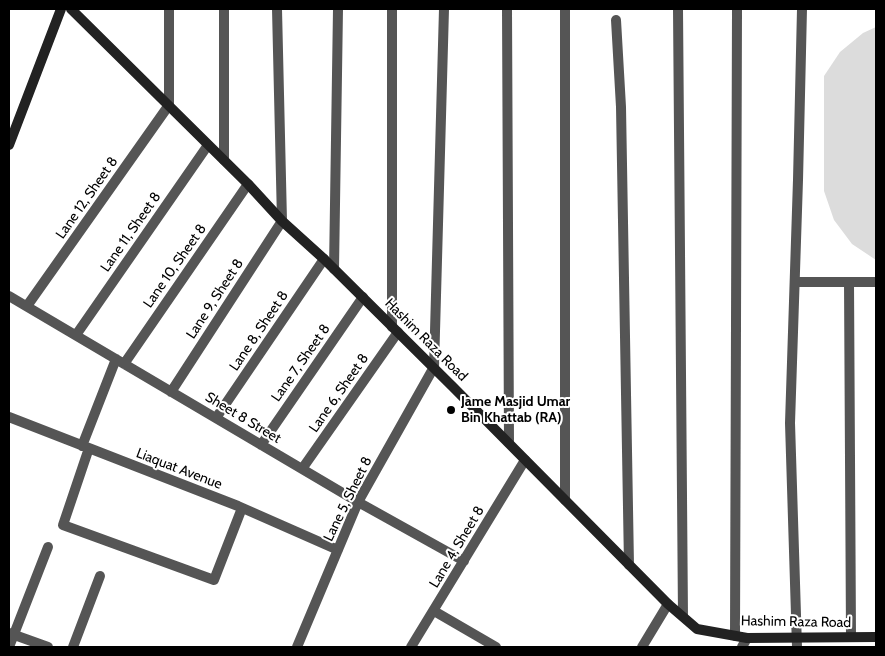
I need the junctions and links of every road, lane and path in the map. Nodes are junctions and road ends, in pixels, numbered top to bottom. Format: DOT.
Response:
graph roads {
  1 [pos="61,9"];
  2 [pos="71,9"];
  3 [pos="169,9"];
  4 [pos="224,9"];
  5 [pos="277,9"];
  6 [pos="338,9"];
  7 [pos="392,9"];
  8 [pos="444,9"];
  9 [pos="507,9"];
  10 [pos="566,9"];
  11 [pos="678,9"];
  12 [pos="737,9"];
  13 [pos="802,9"];
  14 [pos="616,20"];
  15 [pos="169,105"];
  16 [pos="208,144"];
  17 [pos="9,145"];
  18 [pos="224,160"];
  19 [pos="248,184"];
  20 [pos="282,222"];
  21 [pos="324,259"];
  22 [pos="334,269"];
  23 [pos="795,282"];
  24 [pos="849,282"];
  25 [pos="876,282"];
  26 [pos="9,296"];
  27 [pos="363,298"];
  28 [pos="27,306"];
  29 [pos="395,329"];
  30 [pos="76,335"];
  31 [pos="120,361"];
  32 [pos="434,368"];
  33 [pos="171,392"];
  34 [pos="9,417"];
  35 [pos="216,418"];
  36 [pos="509,444"];
  37 [pos="261,445"];
  38 [pos="85,447"];
  39 [pos="525,460"];
  40 [pos="302,469"];
  41 [pos="565,500"];
  42 [pos="358,502"];
  43 [pos="242,508"];
  44 [pos="48,547"];
  45 [pos="338,550"];
  46 [pos="464,561"];
  47 [pos="629,565"];
  48 [pos="100,576"];
  49 [pos="668,604"];
  50 [pos="434,611"];
  51 [pos="682,616"];
  52 [pos="11,634"];
  53 [pos="735,636"];
  54 [pos="876,636"];
  55 [pos="852,637"];
  56 [pos="747,638"];
  57 [pos="797,642"];
  58 [pos="9,647"];
  59 [pos="48,647"];
  60 [pos="73,647"];
  61 [pos="297,647"];
  62 [pos="411,647"];
  63 [pos="496,647"];
  64 [pos="642,647"];
  65 [pos="742,647"];
  1 -- 17 [label="street"];
  2 -- 15 [label="street, Hashim Raza Road"];
  3 -- 15 [label="street"];
  4 -- 18 [label="street"];
  5 -- 20 [label="street"];
  6 -- 22 [label="street"];
  7 -- 29 [label="street"];
  8 -- 32 [label="street"];
  9 -- 36 [label="street"];
  10 -- 41 [label="street"];
  11 -- 51 [label="street"];
  12 -- 53 [label="street"];
  13 -- 23 [label="street"];
  14 -- 47 [label="street"];
  15 -- 16 [label="street, Hashim Raza Road"];
  15 -- 28 [label="street, Lane 12, Sheet 8"];
  16 -- 18 [label="street, Hashim Raza Road"];
  16 -- 30 [label="street, Lane 11, Sheet 8"];
  18 -- 19 [label="street, Hashim Raza Road"];
  19 -- 20 [label="street, Hashim Raza Road"];
  19 -- 31 [label="street, Lane 10, Sheet 8"];
  20 -- 21 [label="street, Hashim Raza Road"];
  20 -- 33 [label="street, Lane 9, Sheet 8"];
  21 -- 22 [label="street, Hashim Raza Road"];
  21 -- 35 [label="street, Lane 8, Sheet 8"];
  22 -- 27 [label="street, Hashim Raza Road"];
  23 -- 24 [label="street"];
  23 -- 57 [label="street"];
  24 -- 25 [label="street"];
  24 -- 55 [label="street"];
  26 -- 28 [label="street, Sheet 8 Street"];
  27 -- 29 [label="street, Hashim Raza Road"];
  27 -- 37 [label="street, Lane 7, Sheet 8"];
  28 -- 30 [label="street, Sheet 8 Street"];
  29 -- 32 [label="street, Hashim Raza Road"];
  29 -- 40 [label="street, Lane 6, Sheet 8"];
  30 -- 31 [label="street, Sheet 8 Street"];
  31 -- 33 [label="street, Sheet 8 Street"];
  31 -- 38 [label="street, Lane 10, Sheet 8"];
  32 -- 36 [label="street, Hashim Raza Road"];
  32 -- 42 [label="street, Lane 5, Sheet 8"];
  33 -- 35 [label="street, Sheet 8 Street"];
  34 -- 38 [label="street, Liaquat Avenue"];
  35 -- 37 [label="street, Sheet 8 Street"];
  36 -- 39 [label="street, Hashim Raza Road"];
  37 -- 40 [label="street, Sheet 8 Street"];
  38 -- 43 [label="street, Liaquat Avenue"];
  38 -- 43 [label="street, Lane 10, Sheet 8"];
  39 -- 41 [label="street, Hashim Raza Road"];
  39 -- 46 [label="street, Lane 4, Sheet 8"];
  40 -- 42 [label="street, Sheet 8 Street"];
  41 -- 47 [label="street, Hashim Raza Road"];
  42 -- 45 [label="street, Lane 5, Sheet 8"];
  42 -- 46 [label="street, Sheet 8 Street"];
  43 -- 45 [label="street, Liaquat Avenue"];
  44 -- 52 [label="street"];
  45 -- 61 [label="street, Lane 5, Sheet 8"];
  46 -- 50 [label="street, Lane 4, Sheet 8"];
  47 -- 49 [label="street, Hashim Raza Road"];
  48 -- 60 [label="street"];
  49 -- 51 [label="street, Hashim Raza Road"];
  49 -- 64 [label="street"];
  50 -- 62 [label="street, Lane 4, Sheet 8"];
  50 -- 63 [label="street"];
  51 -- 53 [label="street, Hashim Raza Road"];
  52 -- 58 [label="street"];
  52 -- 59 [label="street"];
  53 -- 56 [label="street, Hashim Raza Road"];
  54 -- 55 [label="street, Hashim Raza Road"];
  55 -- 57 [label="street, Hashim Raza Road"];
  56 -- 57 [label="street, Hashim Raza Road"];
  56 -- 65 [label="street"];
}
